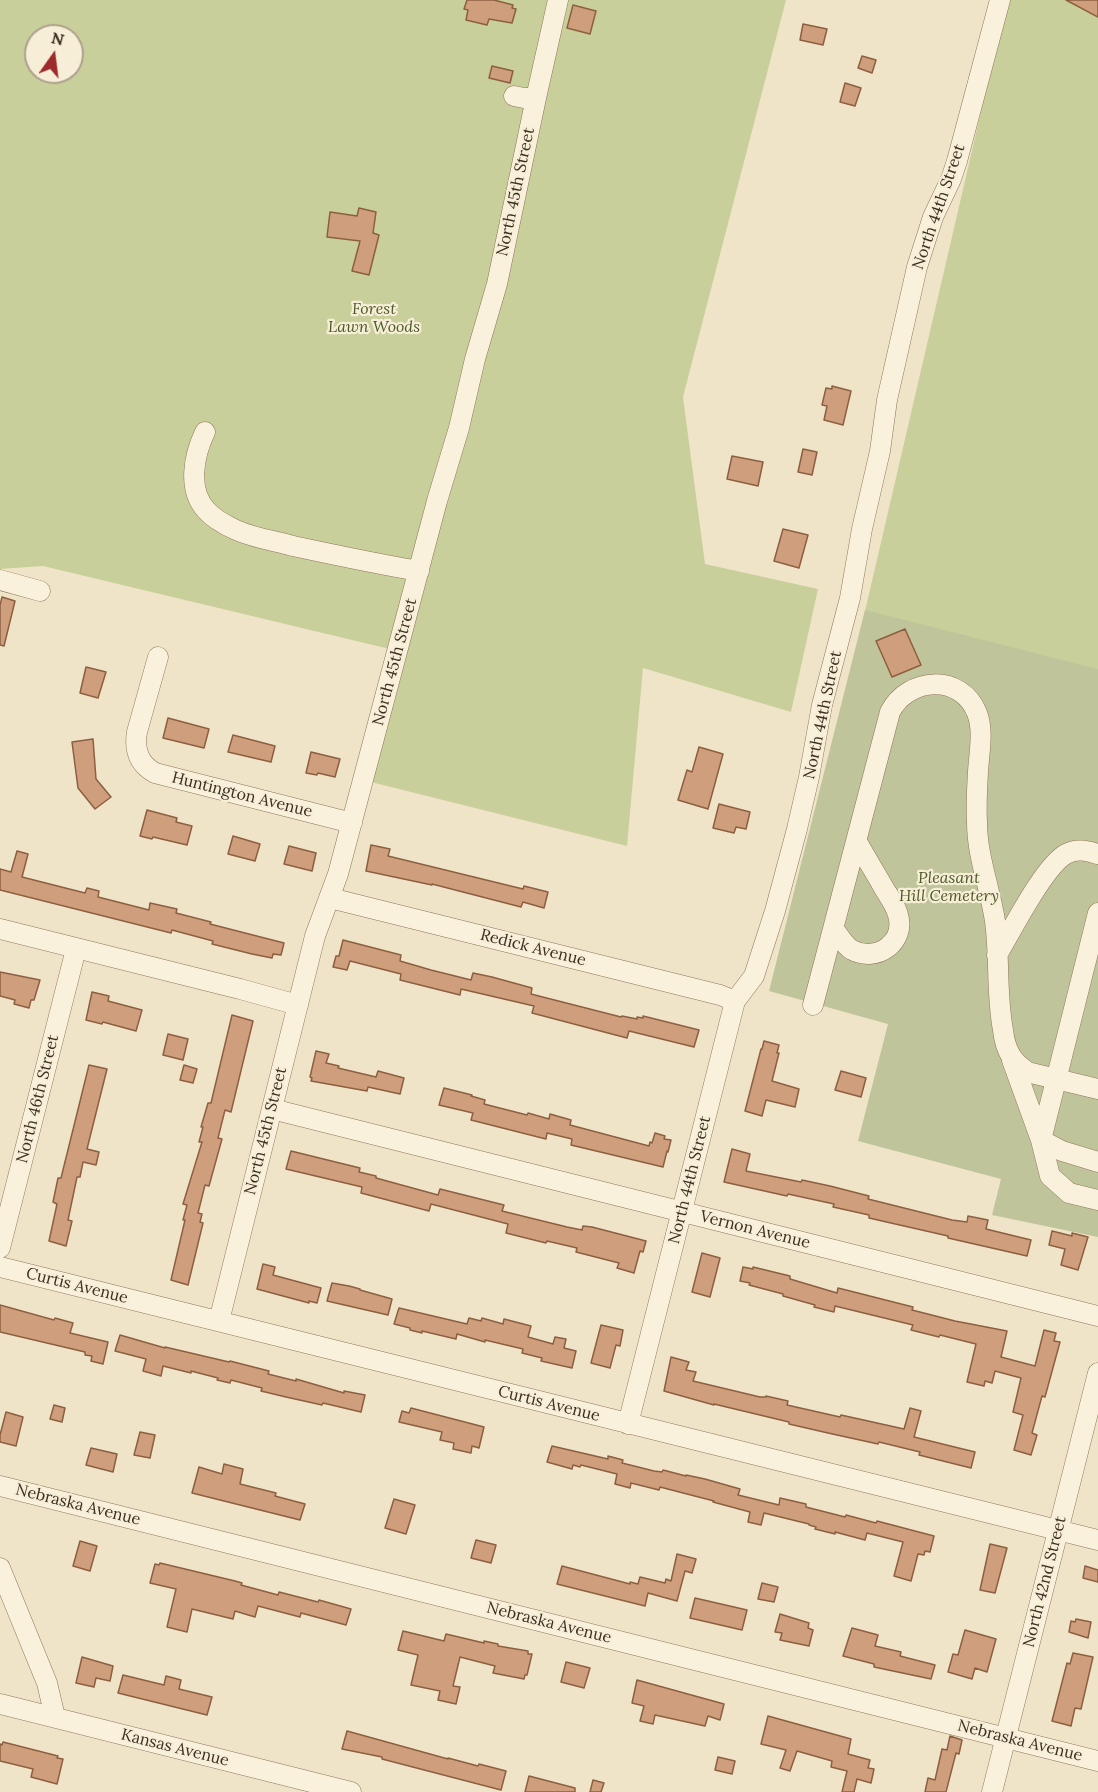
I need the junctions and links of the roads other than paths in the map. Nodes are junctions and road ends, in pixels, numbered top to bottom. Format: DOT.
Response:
graph roads {
  1 [pos="558,0"];
  2 [pos="1000,0"];
  3 [pos="513,96"];
  4 [pos="536,98"];
  5 [pos="205,432"];
  6 [pos="419,571"];
  7 [pos="0,580"];
  8 [pos="40,591"];
  9 [pos="158,657"];
  10 [pos="352,823"];
  11 [pos="857,842"];
  12 [pos="1098,854"];
  13 [pos="330,898"];
  14 [pos="1098,913"];
  15 [pos="834,929"];
  16 [pos="0,930"];
  17 [pos="76,949"];
  18 [pos="997,956"];
  19 [pos="735,1001"];
  20 [pos="298,1005"];
  21 [pos="813,1005"];
  22 [pos="1010,1054"];
  23 [pos="1057,1079"];
  24 [pos="1098,1089"];
  25 [pos="272,1109"];
  26 [pos="1041,1140"];
  27 [pos="1098,1162"];
  28 [pos="1098,1200"];
  29 [pos="682,1212"];
  30 [pos="0,1248"];
  31 [pos="0,1267"];
  32 [pos="1098,1316"];
  33 [pos="219,1321"];
  34 [pos="1098,1373"];
  35 [pos="628,1424"];
  36 [pos="0,1486"];
  37 [pos="1058,1530"];
  38 [pos="1098,1540"];
  39 [pos="0,1568"];
  40 [pos="0,1704"];
  41 [pos="56,1717"];
  42 [pos="1006,1738"];
  43 [pos="1098,1761"];
  44 [pos="351,1792"];
  45 [pos="992,1792"];
  1 -- 4 [label="street, North 45th Street"];
  2 -- 19 [label="street, North 44th Street"];
  3 -- 4 [label="street"];
  4 -- 6 [label="street, North 45th Street"];
  5 -- 6 [label="street"];
  6 -- 10 [label="street, North 45th Street"];
  7 -- 8 [label="street"];
  9 -- 10 [label="street, Huntington Avenue"];
  10 -- 13 [label="street, North 45th Street"];
  11 -- 15 [label="street"];
  11 -- 15 [label="street"];
  11 -- 18 [label="street"];
  12 -- 18 [label="street"];
  13 -- 19 [label="street, Redick Avenue"];
  13 -- 20 [label="street, North 45th Street"];
  14 -- 23 [label="street"];
  15 -- 21 [label="street"];
  16 -- 17 [label="street"];
  17 -- 20 [label="street"];
  17 -- 30 [label="street, North 46th Street"];
  18 -- 22 [label="street"];
  19 -- 29 [label="street, North 44th Street"];
  20 -- 25 [label="street, North 45th Street"];
  22 -- 23 [label="street"];
  22 -- 26 [label="street"];
  23 -- 24 [label="street"];
  23 -- 26 [label="street"];
  25 -- 29 [label="street, Vernon Avenue"];
  25 -- 33 [label="street, North 45th Street"];
  26 -- 27 [label="street"];
  26 -- 28 [label="street"];
  29 -- 32 [label="street, Vernon Avenue"];
  29 -- 35 [label="street, North 44th Street"];
  31 -- 33 [label="street, Curtis Avenue"];
  33 -- 35 [label="street, Curtis Avenue"];
  34 -- 37 [label="street, North 42nd Street"];
  35 -- 37 [label="street, Curtis Avenue"];
  36 -- 42 [label="street, Nebraska Avenue"];
  37 -- 38 [label="street, Curtis Avenue"];
  37 -- 42 [label="street, North 42nd Street"];
  39 -- 41 [label="street"];
  40 -- 41 [label="street, Kansas Avenue"];
  41 -- 44 [label="street, Kansas Avenue"];
  42 -- 43 [label="street, Nebraska Avenue"];
  42 -- 45 [label="street, North 42nd Street"];
}
